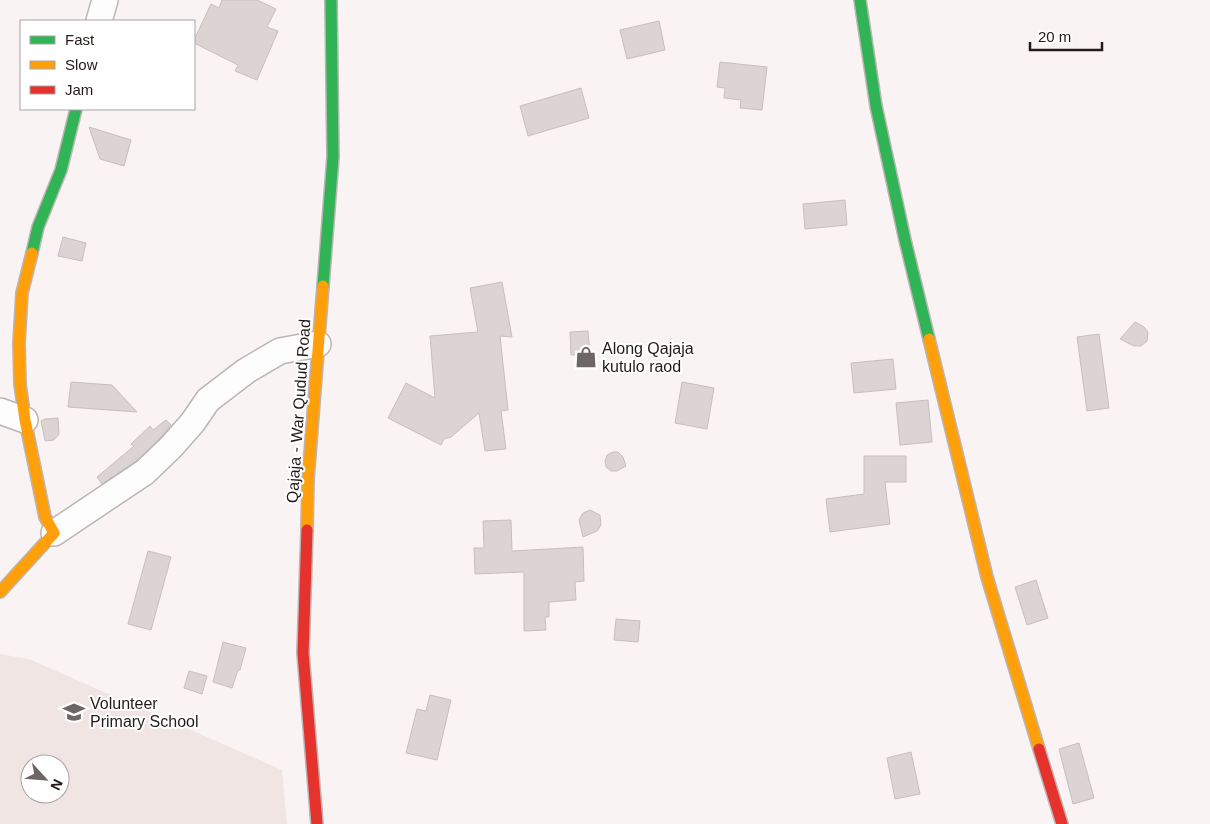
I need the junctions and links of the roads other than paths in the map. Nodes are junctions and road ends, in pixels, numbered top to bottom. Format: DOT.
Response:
graph roads {
  1 [pos="105,0"];
  2 [pos="331,0"];
  3 [pos="860,0"];
  4 [pos="99,20"];
  5 [pos="76,110"];
  6 [pos="318,344"];
  7 [pos="0,410"];
  8 [pos="25,420"];
  9 [pos="54,533"];
  10 [pos="0,592"];
  11 [pos="317,824"];
  12 [pos="1062,824"];
  1 -- 4 [label="street"];
  2 -- 6 [label="street, Qajaja - War Qudud Road"];
  3 -- 12 [label="street"];
  5 -- 8 [label="street"];
  6 -- 9 [label="street"];
  6 -- 11 [label="street, Qajaja - War Qudud Road"];
  7 -- 8 [label="street"];
  8 -- 9 [label="street"];
  9 -- 10 [label="street"];
}
